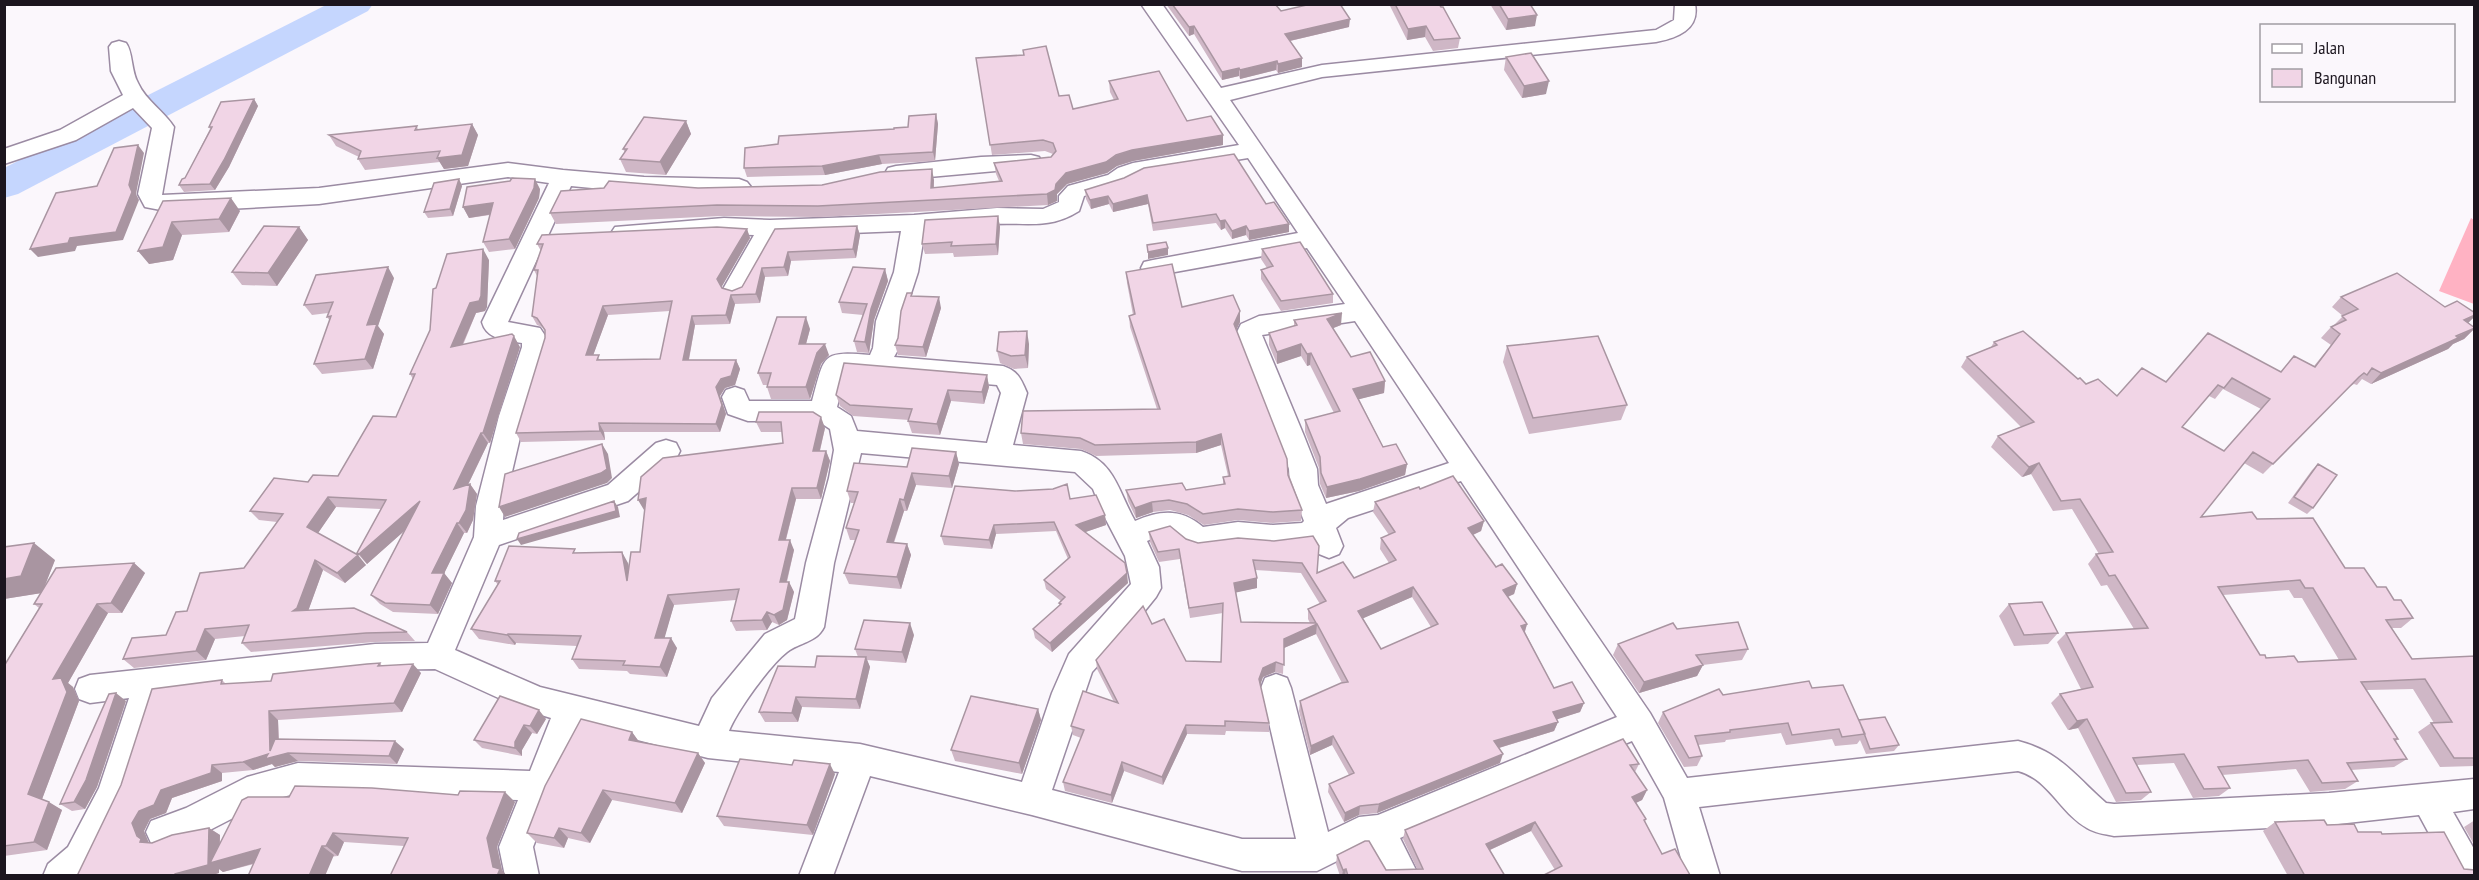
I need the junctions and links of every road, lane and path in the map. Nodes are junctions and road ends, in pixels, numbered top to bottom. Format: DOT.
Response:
graph roads {
  1 [pos="1151,4"];
  2 [pos="1685,4"];
  3 [pos="119,47"];
  4 [pos="1216,96"];
  5 [pos="136,100"];
  6 [pos="1254,150"];
  7 [pos="4,157"];
  8 [pos="1044,160"];
  9 [pos="875,174"];
  10 [pos="563,178"];
  11 [pos="758,186"];
  12 [pos="914,222"];
  13 [pos="770,228"];
  14 [pos="535,234"];
  15 [pos="599,234"];
  16 [pos="565,235"];
  17 [pos="1312,238"];
  18 [pos="1153,268"];
  19 [pos="735,289"];
  20 [pos="1361,311"];
  21 [pos="878,366"];
  22 [pos="735,397"];
  23 [pos="823,411"];
  24 [pos="846,441"];
  25 [pos="666,451"];
  26 [pos="997,455"];
  27 [pos="1466,468"];
  28 [pos="1325,536"];
  29 [pos="488,537"];
  30 [pos="1128,537"];
  31 [pos="437,657"];
  32 [pos="148,684"];
  33 [pos="1276,688"];
  34 [pos="90,689"];
  35 [pos="570,708"];
  36 [pos="1639,723"];
  37 [pos="708,743"];
  38 [pos="860,759"];
  39 [pos="539,786"];
  40 [pos="1679,794"];
  41 [pos="2475,794"];
  42 [pos="2428,799"];
  43 [pos="1032,800"];
  44 [pos="1378,831"];
  45 [pos="163,832"];
  46 [pos="1317,855"];
  47 [pos="60,876"];
  48 [pos="522,876"];
  49 [pos="816,876"];
  50 [pos="1402,876"];
  51 [pos="1702,876"];
  52 [pos="2471,876"];
  1 -- 4 [label="street"];
  2 -- 4 [label="street"];
  3 -- 5 [label="street"];
  4 -- 6 [label="street"];
  5 -- 7 [label="street"];
  5 -- 10 [label="street"];
  6 -- 12 [label="street"];
  6 -- 17 [label="street"];
  8 -- 9 [label="street"];
  10 -- 11 [label="street"];
  10 -- 14 [label="street"];
  12 -- 13 [label="street"];
  12 -- 21 [label="street"];
  13 -- 15 [label="street"];
  13 -- 19 [label="street"];
  14 -- 16 [label="street"];
  14 -- 29 [label="street"];
  17 -- 18 [label="street"];
  17 -- 20 [label="street"];
  20 -- 27 [label="street"];
  20 -- 28 [label="street"];
  21 -- 23 [label="street"];
  21 -- 26 [label="street"];
  22 -- 23 [label="street"];
  23 -- 24 [label="street"];
  24 -- 26 [label="street"];
  24 -- 37 [label="street"];
  25 -- 29 [label="street"];
  26 -- 30 [label="street"];
  27 -- 28 [label="street"];
  27 -- 36 [label="street"];
  28 -- 30 [label="street"];
  29 -- 31 [label="street"];
  30 -- 43 [label="street"];
  31 -- 32 [label="street"];
  31 -- 35 [label="street"];
  32 -- 34 [label="street"];
  32 -- 47 [label="street"];
  33 -- 46 [label="street"];
  35 -- 37 [label="street"];
  35 -- 39 [label="street"];
  36 -- 40 [label="street"];
  36 -- 44 [label="street"];
  37 -- 38 [label="street"];
  38 -- 43 [label="street"];
  38 -- 49 [label="street"];
  39 -- 45 [label="street"];
  39 -- 48 [label="street"];
  40 -- 42 [label="street"];
  40 -- 51 [label="street"];
  41 -- 42 [label="street"];
  42 -- 52 [label="street"];
  43 -- 46 [label="street"];
  44 -- 46 [label="street"];
  44 -- 50 [label="street"];
}
